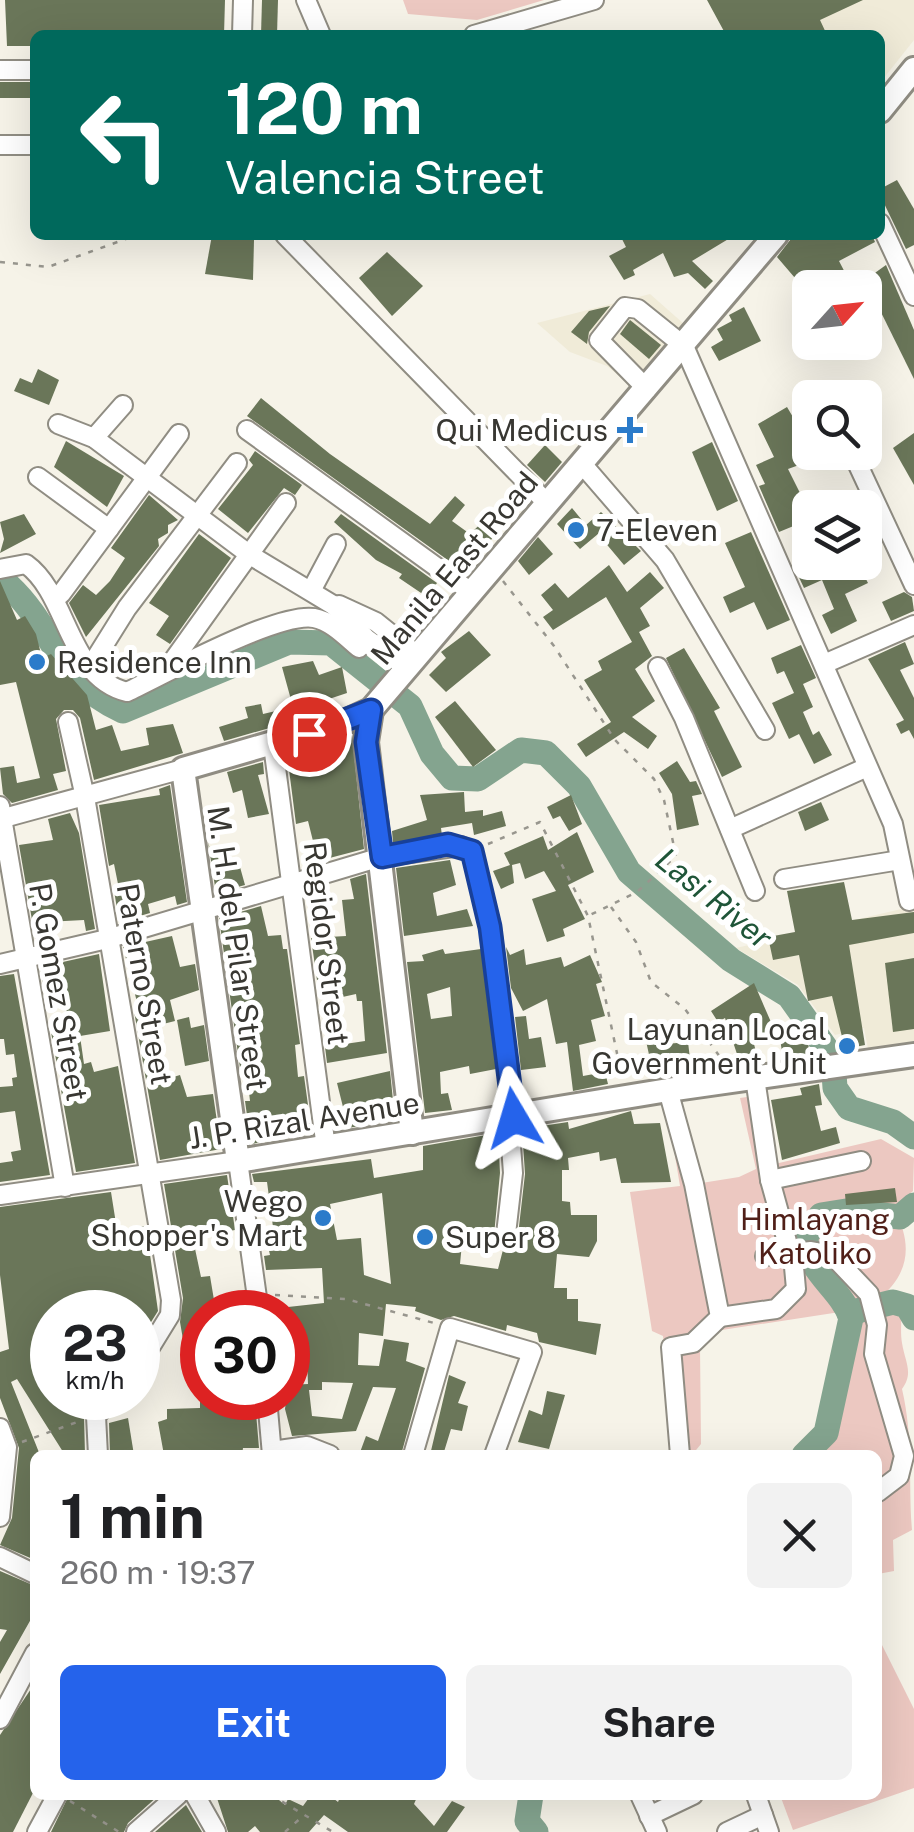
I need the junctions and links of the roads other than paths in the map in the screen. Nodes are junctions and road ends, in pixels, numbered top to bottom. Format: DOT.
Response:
graph roads {
  1 [pos="243,0"];
  2 [pos="306,0"];
  3 [pos="594,0"];
  4 [pos="242,30"];
  5 [pos="318,30"];
  6 [pos="489,30"];
  7 [pos="0,70"];
  8 [pos="30,70"];
  9 [pos="914,72"];
  10 [pos="885,105"];
  11 [pos="30,144"];
  12 [pos="0,145"];
  13 [pos="885,234"];
  14 [pos="290,240"];
  15 [pos="772,240"];
  16 [pos="914,296"];
  17 [pos="684,346"];
  18 [pos="647,389"];
  19 [pos="123,405"];
  20 [pos="58,424"];
  21 [pos="247,430"];
  22 [pos="179,434"];
  23 [pos="94,438"];
  24 [pos="236,463"];
  25 [pos="583,465"];
  26 [pos="860,470"];
  27 [pos="38,477"];
  28 [pos="148,478"];
  29 [pos="546,502"];
  30 [pos="286,503"];
  31 [pos="199,516"];
  32 [pos="109,529"];
  33 [pos="336,544"];
  34 [pos="250,555"];
  35 [pos="0,569"];
  36 [pos="914,585"];
  37 [pos="312,591"];
  38 [pos="471,592"];
  39 [pos="62,594"];
  40 [pos="914,625"];
  41 [pos="359,648"];
  42 [pos="97,656"];
  43 [pos="172,662"];
  44 [pos="824,664"];
  45 [pos="658,667"];
  46 [pos="395,682"];
  47 [pos="68,722"];
  48 [pos="765,730"];
  49 [pos="272,745"];
  50 [pos="865,768"];
  51 [pos="183,769"];
  52 [pos="85,796"];
  53 [pos="1,814"];
  54 [pos="730,829"];
  55 [pos="382,857"];
  56 [pos="900,860"];
  57 [pos="784,879"];
  58 [pos="291,884"];
  59 [pos="755,891"];
  60 [pos="909,901"];
  61 [pos="201,912"];
  62 [pos="107,940"];
  63 [pos="23,959"];
  64 [pos="0,964"];
  65 [pos="914,1055"];
  66 [pos="754,1078"];
  67 [pos="668,1090"];
  68 [pos="511,1118"];
  69 [pos="412,1133"];
  70 [pos="326,1148"];
  71 [pos="238,1161"];
  72 [pos="861,1161"];
  73 [pos="152,1174"];
  74 [pos="770,1180"];
  75 [pos="66,1187"];
  76 [pos="0,1195"];
  77 [pos="506,1234"];
  78 [pos="799,1252"];
  79 [pos="765,1256"];
  80 [pos="256,1290"];
  81 [pos="720,1317"];
  82 [pos="160,1330"];
  83 [pos="96,1420"];
  84 [pos="269,1420"];
  85 [pos="0,1428"];
  86 [pos="98,1450"];
  87 [pos="272,1450"];
  88 [pos="287,1450"];
  89 [pos="317,1450"];
  90 [pos="414,1450"];
  91 [pos="496,1450"];
  92 [pos="680,1450"];
  93 [pos="882,1489"];
  94 [pos="0,1518"];
  95 [pos="0,1556"];
  96 [pos="30,1571"];
  97 [pos="30,1662"];
  98 [pos="0,1719"];
  99 [pos="55,1800"];
  100 [pos="172,1800"];
  101 [pos="198,1800"];
  102 [pos="642,1800"];
  103 [pos="686,1800"];
  104 [pos="758,1800"];
  105 [pos="653,1824"];
  106 [pos="766,1824"];
  107 [pos="37,1832"];
  108 [pos="136,1832"];
  109 [pos="216,1832"];
  110 [pos="726,1832"];
  1 -- 4 [label="street"];
  2 -- 5 [label="street"];
  3 -- 6 [label="street"];
  7 -- 8 [label="street"];
  9 -- 10 [label="main road"];
  11 -- 12 [label="street"];
  13 -- 16 [label="street"];
  14 -- 29 [label="street"];
  15 -- 17 [label="main road, Manila East Road"];
  17 -- 18 [label="main road, Manila East Road"];
  17 -- 18 [label="street"];
  17 -- 44 [label="street"];
  18 -- 25 [label="main road, Manila East Road"];
  19 -- 23 [label="street"];
  20 -- 23 [label="street"];
  21 -- 38 [label="street"];
  22 -- 28 [label="street"];
  23 -- 28 [label="street"];
  24 -- 31 [label="street"];
  25 -- 29 [label="main road, Manila East Road"];
  25 -- 48 [label="street"];
  26 -- 36 [label="street"];
  27 -- 32 [label="street"];
  28 -- 31 [label="street"];
  28 -- 32 [label="street"];
  29 -- 38 [label="main road, Manila East Road"];
  30 -- 34 [label="street"];
  31 -- 34 [label="street"];
  31 -- 42 [label="street"];
  32 -- 39 [label="street"];
  33 -- 37 [label="street"];
  34 -- 37 [label="street"];
  34 -- 43 [label="street"];
  35 -- 41 [label="street"];
  37 -- 46 [label="street"];
  38 -- 46 [label="main road, Manila East Road"];
  40 -- 44 [label="street"];
  44 -- 50 [label="street"];
  45 -- 54 [label="street"];
  46 -- 49 [label="main road"];
  46 -- 55 [label="main road"];
  47 -- 52 [label="street, Paterno Street"];
  49 -- 51 [label="main road"];
  49 -- 58 [label="street, Regidor Street"];
  50 -- 54 [label="street"];
  50 -- 56 [label="street"];
  51 -- 52 [label="street"];
  51 -- 61 [label="main road, M. H. del Pilar Street"];
  52 -- 53 [label="street"];
  52 -- 62 [label="street, Paterno Street"];
  53 -- 63 [label="street, P. Gomez Street"];
  54 -- 59 [label="street"];
  55 -- 58 [label="street"];
  55 -- 68 [label="street"];
  55 -- 69 [label="main road"];
  56 -- 57 [label="street"];
  56 -- 60 [label="street"];
  58 -- 61 [label="street"];
  58 -- 70 [label="street, Regidor Street"];
  61 -- 62 [label="street"];
  61 -- 71 [label="main road, M. H. del Pilar Street"];
  62 -- 63 [label="street"];
  62 -- 73 [label="street, Paterno Street"];
  63 -- 64 [label="street"];
  63 -- 75 [label="street, P. Gomez Street"];
  65 -- 66 [label="main road, J. P. Rizal Avenue"];
  66 -- 67 [label="main road, J. P. Rizal Avenue"];
  66 -- 74 [label="street"];
  67 -- 68 [label="main road, J. P. Rizal Avenue"];
  67 -- 81 [label="street"];
  68 -- 69 [label="main road, J. P. Rizal Avenue"];
  68 -- 77 [label="street"];
  69 -- 70 [label="main road, J. P. Rizal Avenue"];
  70 -- 71 [label="main road, J. P. Rizal Avenue"];
  71 -- 73 [label="street, J. P. Rizal Avenue"];
  71 -- 80 [label="street, M. H. del Pilar Street"];
  72 -- 74 [label="street"];
  73 -- 75 [label="street, J. P. Rizal Avenue"];
  73 -- 82 [label="street, Paterno Street"];
  74 -- 78 [label="street"];
  75 -- 76 [label="street, J. P. Rizal Avenue"];
  78 -- 79 [label="street"];
  78 -- 81 [label="street"];
  78 -- 93 [label="street"];
  81 -- 92 [label="street"];
  83 -- 86 [label="street"];
  84 -- 87 [label="street"];
  85 -- 94 [label="street"];
  88 -- 89 [label="street"];
  90 -- 91 [label="street"];
  95 -- 96 [label="street"];
  97 -- 98 [label="street"];
  99 -- 107 [label="street"];
  100 -- 108 [label="street"];
  101 -- 109 [label="street"];
  102 -- 105 [label="street"];
  103 -- 105 [label="street"];
  104 -- 106 [label="street"];
  106 -- 110 [label="street"];
}
